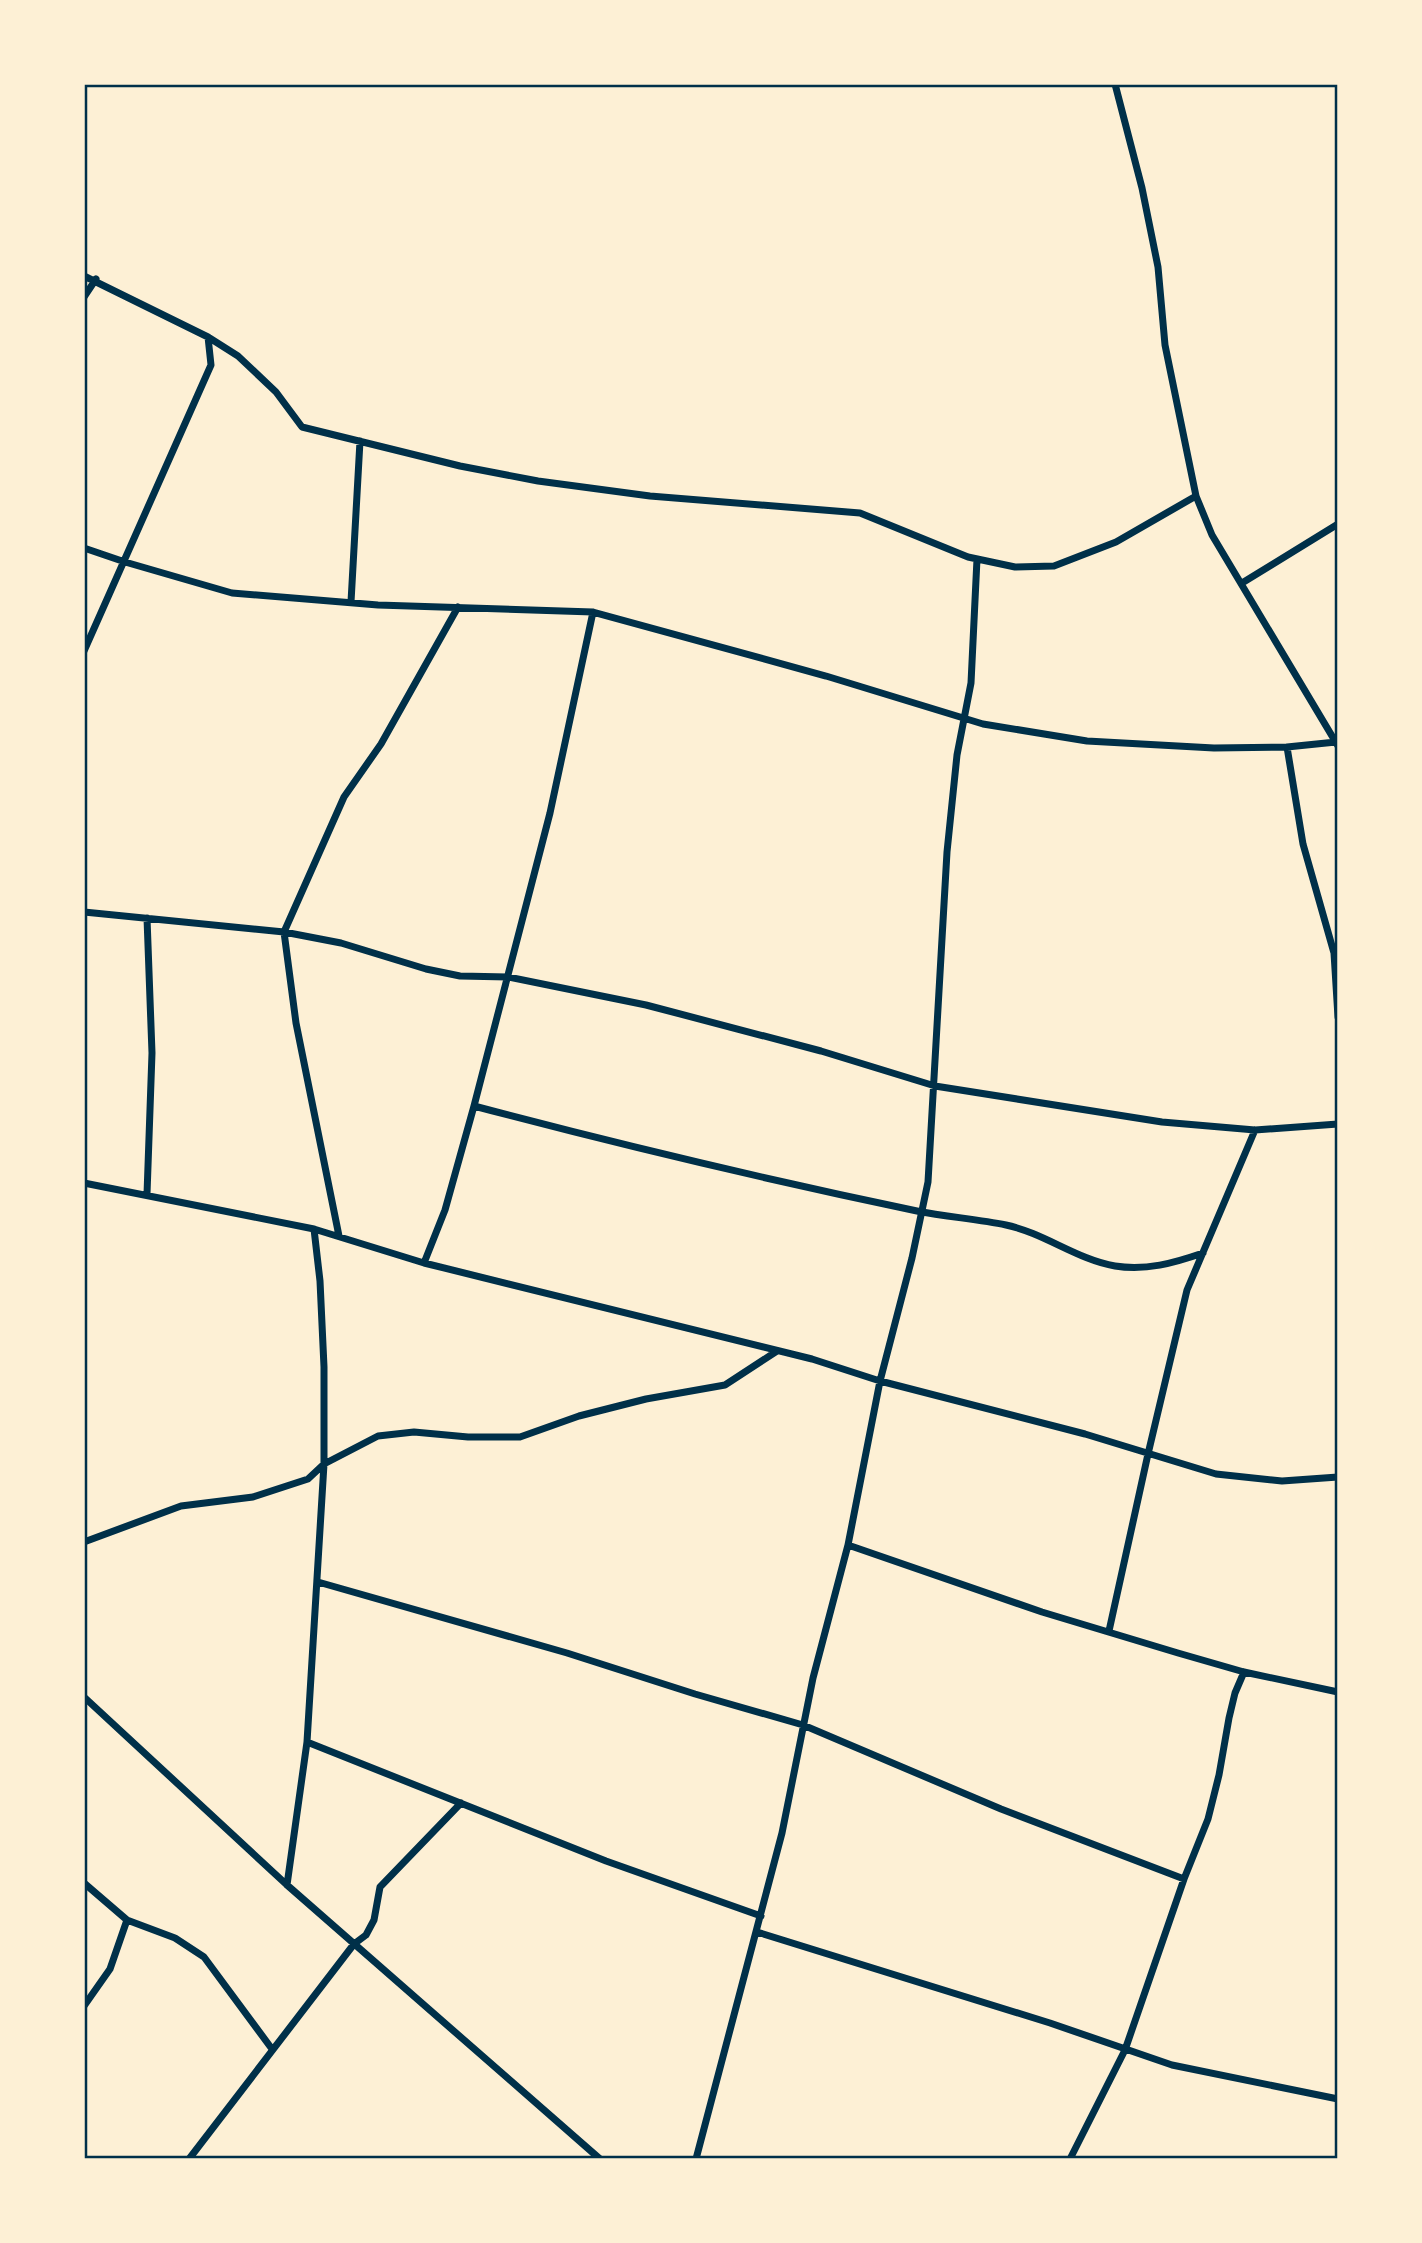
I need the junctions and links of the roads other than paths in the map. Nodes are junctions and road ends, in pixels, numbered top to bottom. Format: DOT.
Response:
graph roads {
  1 [pos="1115,84"];
  2 [pos="84,276"];
  3 [pos="96,279"];
  4 [pos="84,298"];
  5 [pos="208,337"];
  6 [pos="360,441"];
  7 [pos="1196,496"];
  8 [pos="1338,524"];
  9 [pos="84,548"];
  10 [pos="977,559"];
  11 [pos="125,562"];
  12 [pos="1242,583"];
  13 [pos="351,602"];
  14 [pos="458,607"];
  15 [pos="593,612"];
  16 [pos="84,651"];
  17 [pos="964,718"];
  18 [pos="1337,744"];
  19 [pos="1287,747"];
  20 [pos="84,912"];
  21 [pos="147,918"];
  22 [pos="284,932"];
  23 [pos="508,977"];
  24 [pos="1338,1017"];
  25 [pos="935,1086"];
  26 [pos="474,1106"];
  27 [pos="1338,1124"];
  28 [pos="1255,1130"];
  29 [pos="84,1183"];
  30 [pos="147,1194"];
  31 [pos="921,1212"];
  32 [pos="314,1229"];
  33 [pos="339,1236"];
  34 [pos="1203,1253"];
  35 [pos="424,1263"];
  36 [pos="777,1351"];
  37 [pos="880,1381"];
  38 [pos="1148,1454"];
  39 [pos="324,1464"];
  40 [pos="1338,1477"];
  41 [pos="84,1542"];
  42 [pos="848,1545"];
  43 [pos="317,1582"];
  44 [pos="1109,1632"];
  45 [pos="1244,1672"];
  46 [pos="1338,1692"];
  47 [pos="84,1697"];
  48 [pos="803,1725"];
  49 [pos="307,1742"];
  50 [pos="461,1803"];
  51 [pos="1184,1879"];
  52 [pos="84,1883"];
  53 [pos="286,1885"];
  54 [pos="761,1916"];
  55 [pos="127,1920"];
  56 [pos="757,1932"];
  57 [pos="354,1944"];
  58 [pos="84,2006"];
  59 [pos="272,2049"];
  60 [pos="1125,2050"];
  61 [pos="1338,2099"];
  62 [pos="189,2159"];
  63 [pos="600,2159"];
  64 [pos="696,2159"];
  65 [pos="1070,2159"];
  1 -- 7 [label="street"];
  2 -- 3 [label="street"];
  3 -- 4 [label="street"];
  3 -- 5 [label="street"];
  5 -- 6 [label="street"];
  5 -- 11 [label="street"];
  6 -- 10 [label="street"];
  6 -- 13 [label="street"];
  7 -- 10 [label="street"];
  7 -- 12 [label="street"];
  8 -- 12 [label="street"];
  9 -- 11 [label="street"];
  10 -- 17 [label="street"];
  11 -- 13 [label="street"];
  11 -- 16 [label="street"];
  12 -- 18 [label="street"];
  13 -- 14 [label="street"];
  14 -- 15 [label="street"];
  14 -- 22 [label="street"];
  15 -- 17 [label="street"];
  15 -- 23 [label="street"];
  17 -- 19 [label="street"];
  17 -- 25 [label="street"];
  18 -- 19 [label="street"];
  19 -- 24 [label="street"];
  20 -- 21 [label="street"];
  21 -- 22 [label="street"];
  21 -- 30 [label="street"];
  22 -- 23 [label="street"];
  22 -- 33 [label="street"];
  23 -- 25 [label="street"];
  23 -- 26 [label="street"];
  25 -- 28 [label="street"];
  25 -- 31 [label="street"];
  26 -- 31 [label="street"];
  26 -- 35 [label="street"];
  27 -- 28 [label="street"];
  28 -- 34 [label="street"];
  29 -- 30 [label="street"];
  30 -- 32 [label="street"];
  31 -- 34 [label="street"];
  31 -- 37 [label="street"];
  32 -- 33 [label="street"];
  32 -- 39 [label="street"];
  33 -- 35 [label="street"];
  34 -- 38 [label="street"];
  35 -- 36 [label="street"];
  36 -- 37 [label="street"];
  36 -- 39 [label="street"];
  37 -- 38 [label="street"];
  37 -- 42 [label="street"];
  38 -- 40 [label="street"];
  38 -- 44 [label="street"];
  39 -- 41 [label="street"];
  39 -- 43 [label="street"];
  42 -- 44 [label="street"];
  42 -- 48 [label="street"];
  43 -- 48 [label="street"];
  43 -- 49 [label="street"];
  44 -- 45 [label="street"];
  45 -- 46 [label="street"];
  45 -- 51 [label="street"];
  47 -- 53 [label="street"];
  48 -- 51 [label="street"];
  48 -- 54 [label="street"];
  49 -- 50 [label="street"];
  49 -- 53 [label="street"];
  50 -- 54 [label="street"];
  50 -- 57 [label="street"];
  51 -- 60 [label="street"];
  52 -- 55 [label="street"];
  53 -- 57 [label="street"];
  54 -- 56 [label="street"];
  55 -- 58 [label="street"];
  55 -- 59 [label="street"];
  56 -- 60 [label="street"];
  56 -- 64 [label="street"];
  57 -- 59 [label="street"];
  57 -- 63 [label="street"];
  59 -- 62 [label="street"];
  60 -- 61 [label="street"];
  60 -- 65 [label="street"];
}
